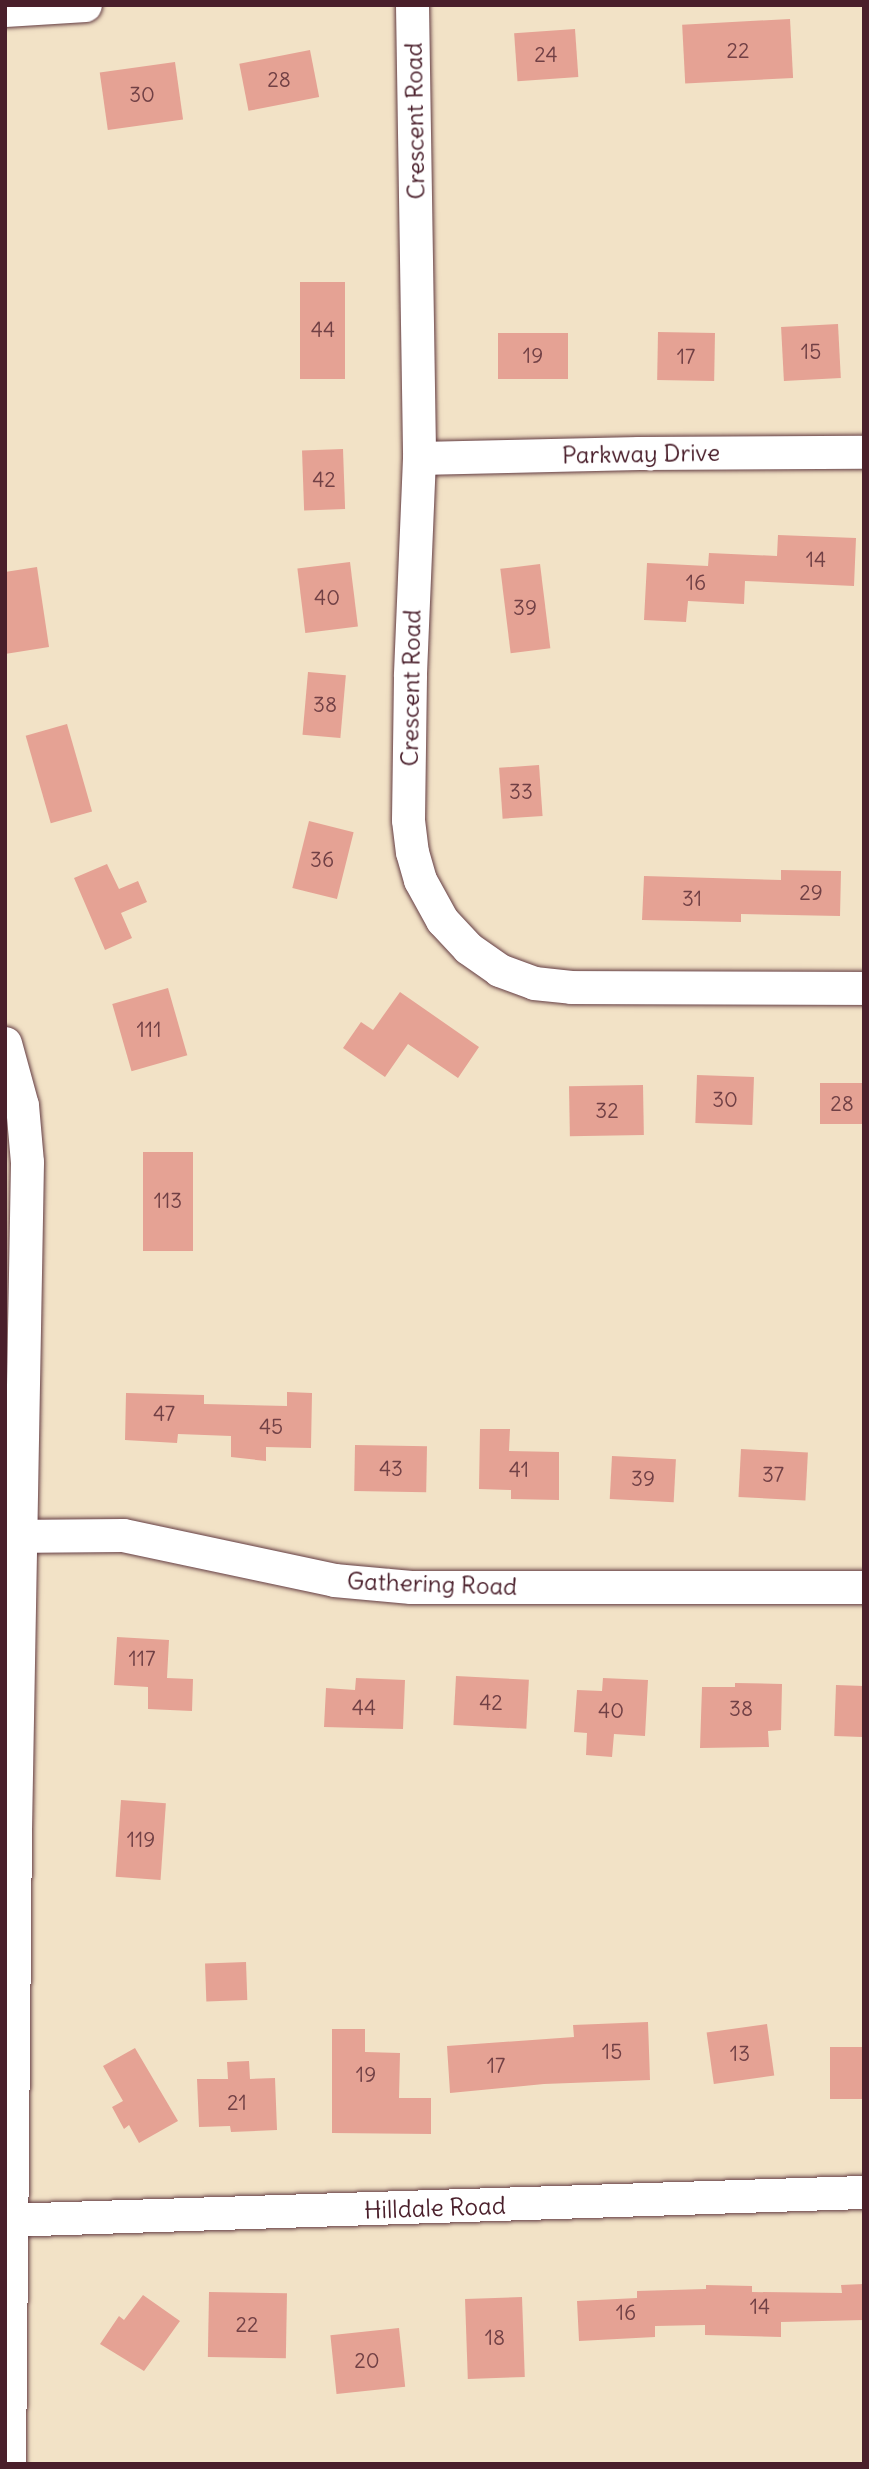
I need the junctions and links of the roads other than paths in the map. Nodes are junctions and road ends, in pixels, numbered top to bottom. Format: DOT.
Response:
graph roads {
  1 [pos="85,5"];
  2 [pos="412,5"];
  3 [pos="5,10"];
  4 [pos="864,452"];
  5 [pos="419,458"];
  6 [pos="864,988"];
  7 [pos="5,1043"];
  8 [pos="14,1536"];
  9 [pos="864,1587"];
  10 [pos="864,2192"];
  11 [pos="8,2220"];
  12 [pos="9,2464"];
  1 -- 3 [label="street"];
  2 -- 5 [label="street, Crescent Road"];
  4 -- 5 [label="street, Parkway Drive"];
  5 -- 6 [label="street, Crescent Road"];
  7 -- 8 [label="street"];
  8 -- 9 [label="street, Gathering Road"];
  8 -- 11 [label="street"];
  10 -- 11 [label="street, Hilldale Road"];
  11 -- 12 [label="street"];
}
